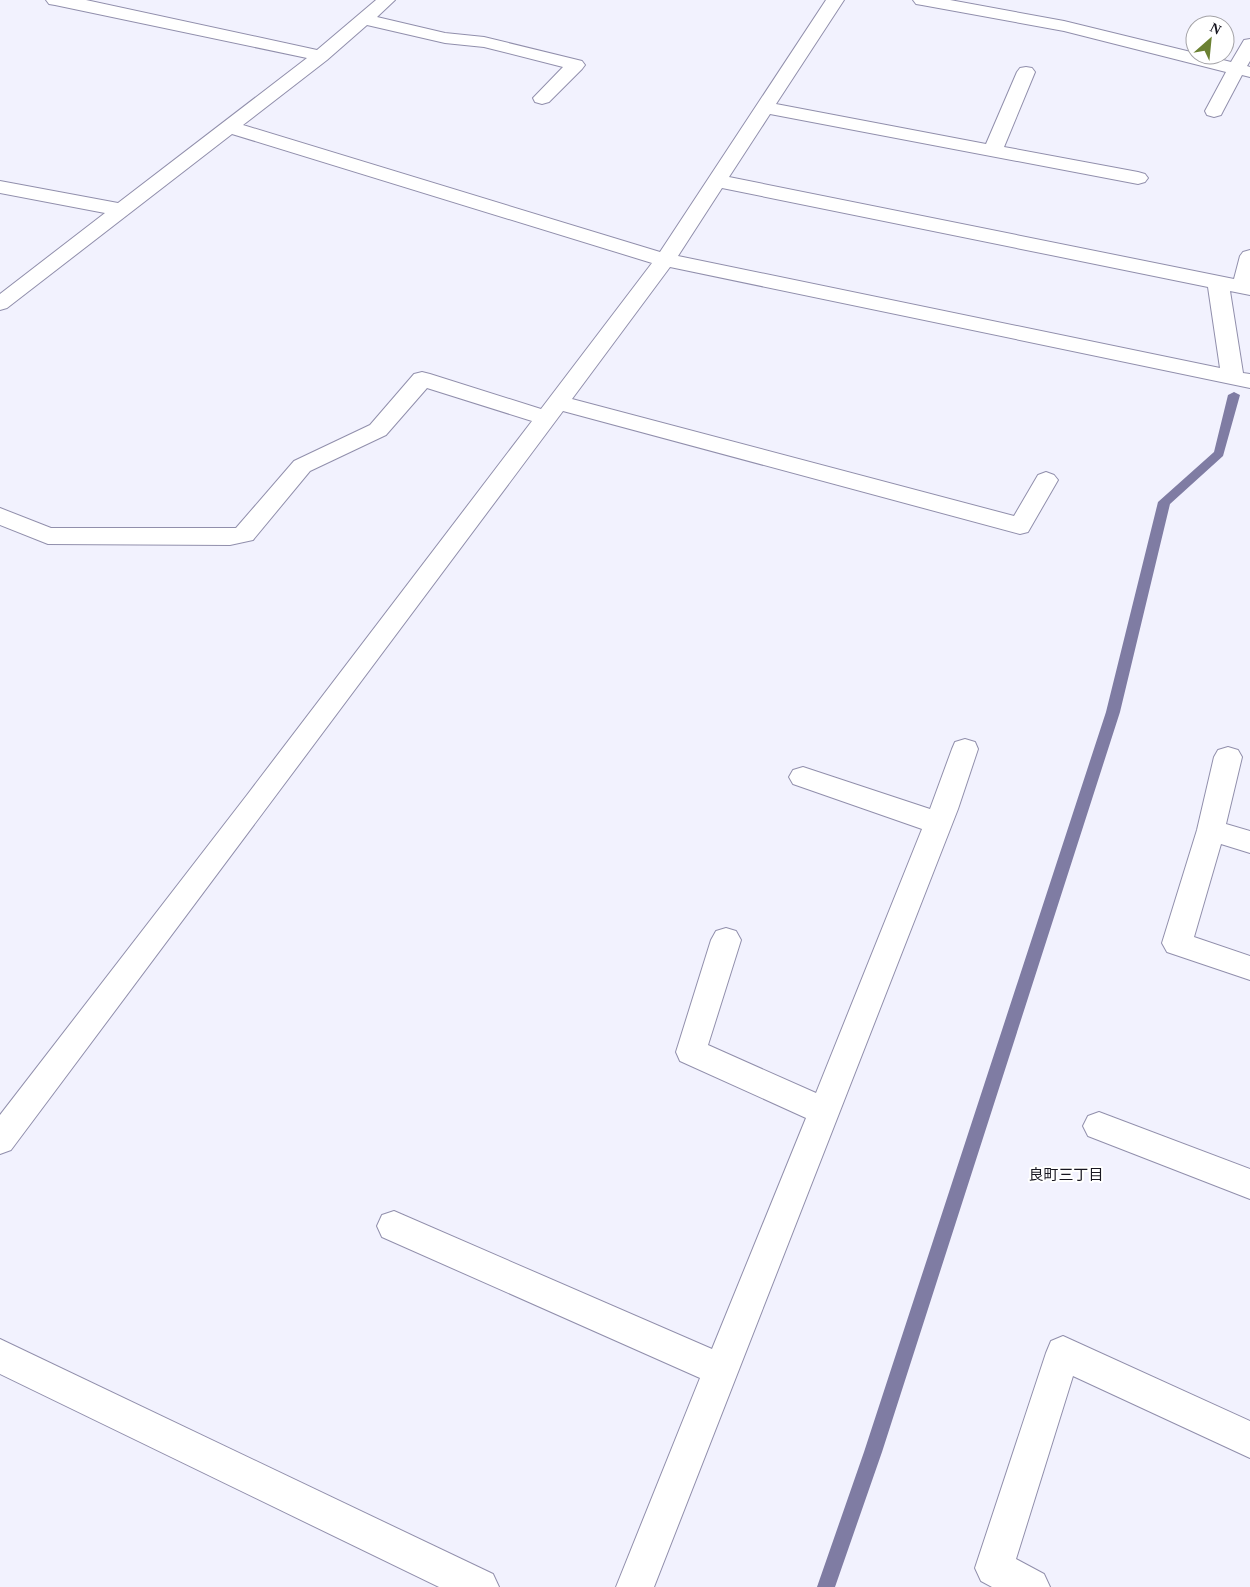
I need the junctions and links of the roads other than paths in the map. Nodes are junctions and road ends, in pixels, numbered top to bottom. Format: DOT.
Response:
graph roads {
  1 [pos="55,0"];
  2 [pos="386,0"];
  3 [pos="835,0"];
  4 [pos="922,0"];
  5 [pos="364,19"];
  6 [pos="1250,44"];
  7 [pos="321,56"];
  8 [pos="1243,70"];
  9 [pos="1026,72"];
  10 [pos="542,98"];
  11 [pos="765,108"];
  12 [pos="1214,111"];
  13 [pos="230,126"];
  14 [pos="992,151"];
  15 [pos="1138,178"];
  16 [pos="717,181"];
  17 [pos="0,187"];
  18 [pos="122,210"];
  19 [pos="1250,256"];
  20 [pos="665,260"];
  21 [pos="1218,283"];
  22 [pos="1246,289"];
  23 [pos="0,304"];
  24 [pos="1241,380"];
  25 [pos="553,410"];
  26 [pos="1046,480"];
  27 [pos="0,516"];
  28 [pos="965,750"];
  29 [pos="1228,757"];
  30 [pos="803,778"];
  31 [pos="938,823"];
  32 [pos="1211,830"];
  33 [pos="1250,842"];
  34 [pos="726,940"];
  35 [pos="1250,968"];
  36 [pos="824,1111"];
  37 [pos="1099,1126"];
  38 [pos="0,1140"];
  39 [pos="1250,1184"];
  40 [pos="394,1226"];
  41 [pos="0,1356"];
  42 [pos="721,1370"];
  43 [pos="1250,1440"];
  44 [pos="480,1587"];
  45 [pos="635,1587"];
  46 [pos="1031,1587"];
  1 -- 7 [label="street"];
  2 -- 5 [label="street"];
  3 -- 11 [label="street"];
  4 -- 8 [label="street"];
  5 -- 7 [label="street"];
  5 -- 10 [label="street"];
  6 -- 8 [label="street"];
  7 -- 13 [label="street"];
  8 -- 12 [label="street"];
  9 -- 14 [label="street"];
  11 -- 14 [label="street"];
  11 -- 16 [label="street"];
  13 -- 18 [label="street"];
  13 -- 20 [label="street"];
  14 -- 15 [label="street"];
  16 -- 20 [label="street"];
  16 -- 21 [label="street"];
  17 -- 18 [label="street"];
  18 -- 23 [label="street"];
  19 -- 22 [label="street"];
  20 -- 24 [label="street"];
  20 -- 25 [label="street"];
  21 -- 22 [label="street"];
  21 -- 24 [label="street"];
  25 -- 26 [label="street"];
  25 -- 27 [label="street"];
  25 -- 38 [label="street"];
  28 -- 31 [label="street"];
  29 -- 32 [label="street"];
  30 -- 31 [label="street"];
  31 -- 36 [label="street"];
  32 -- 33 [label="street"];
  32 -- 35 [label="street"];
  34 -- 36 [label="street"];
  36 -- 42 [label="street"];
  37 -- 39 [label="street"];
  40 -- 42 [label="street"];
  41 -- 44 [label="street"];
  42 -- 45 [label="street"];
  43 -- 46 [label="street"];
}
